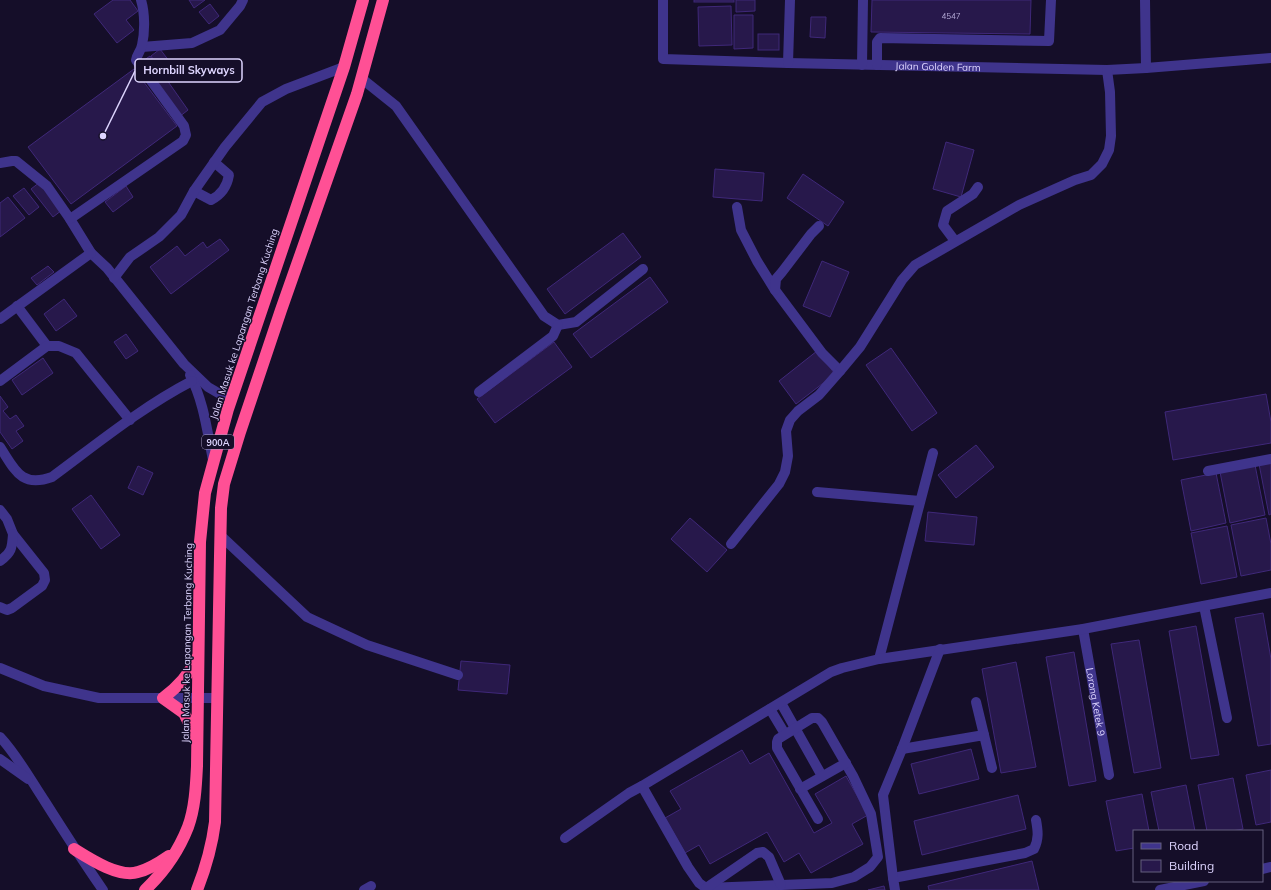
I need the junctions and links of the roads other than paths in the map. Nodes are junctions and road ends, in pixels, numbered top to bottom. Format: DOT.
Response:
graph roads {
  1 [pos="141,0"];
  2 [pos="243,0"];
  3 [pos="364,0"];
  4 [pos="383,0"];
  5 [pos="663,0"];
  6 [pos="790,0"];
  7 [pos="863,0"];
  8 [pos="1051,0"];
  9 [pos="1145,0"];
  10 [pos="142,47"];
  11 [pos="1271,58"];
  12 [pos="788,63"];
  13 [pos="862,65"];
  14 [pos="877,65"];
  15 [pos="344,67"];
  16 [pos="1146,68"];
  17 [pos="1107,70"];
  18 [pos="361,78"];
  19 [pos="214,162"];
  20 [pos="0,163"];
  21 [pos="978,187"];
  22 [pos="194,191"];
  23 [pos="737,207"];
  24 [pos="70,219"];
  25 [pos="820,226"];
  26 [pos="955,241"];
  27 [pos="91,253"];
  28 [pos="643,269"];
  29 [pos="114,278"];
  30 [pos="775,290"];
  31 [pos="17,306"];
  32 [pos="0,319"];
  33 [pos="558,325"];
  34 [pos="47,346"];
  35 [pos="184,364"];
  36 [pos="840,372"];
  37 [pos="0,381"];
  38 [pos="192,381"];
  39 [pos="479,392"];
  40 [pos="232,398"];
  41 [pos="130,420"];
  42 [pos="0,447"];
  43 [pos="933,453"];
  44 [pos="1271,459"];
  45 [pos="213,460"];
  46 [pos="1208,471"];
  47 [pos="817,492"];
  48 [pos="920,501"];
  49 [pos="0,510"];
  50 [pos="13,534"];
  51 [pos="221,536"];
  52 [pos="730,544"];
  53 [pos="0,561"];
  54 [pos="1271,593"];
  55 [pos="1204,606"];
  56 [pos="0,607"];
  57 [pos="1083,629"];
  58 [pos="940,649"];
  59 [pos="198,656"];
  60 [pos="879,659"];
  61 [pos="0,668"];
  62 [pos="458,675"];
  63 [pos="163,698"];
  64 [pos="198,698"];
  65 [pos="218,698"];
  66 [pos="976,702"];
  67 [pos="781,703"];
  68 [pos="770,709"];
  69 [pos="1227,718"];
  70 [pos="796,727"];
  71 [pos="786,734"];
  72 [pos="984,735"];
  73 [pos="0,737"];
  74 [pos="198,740"];
  75 [pos="902,749"];
  76 [pos="0,759"];
  77 [pos="846,762"];
  78 [pos="992,768"];
  79 [pos="1109,774"];
  80 [pos="822,776"];
  81 [pos="33,782"];
  82 [pos="642,786"];
  83 [pos="800,789"];
  84 [pos="818,819"];
  85 [pos="1036,820"];
  86 [pos="565,838"];
  87 [pos="74,849"];
  88 [pos="176,851"];
  89 [pos="893,878"];
  90 [pos="1199,882"];
  91 [pos="781,885"];
  92 [pos="706,888"];
  93 [pos="103,890"];
  94 [pos="145,890"];
  95 [pos="197,890"];
  96 [pos="896,890"];
  97 [pos="1160,890"];
  1 -- 10 [label="street"];
  2 -- 10 [label="street"];
  3 -- 15 [label="highway, Jalan Masuk ke Lapangan Terbang Kuching / 900A"];
  4 -- 18 [label="highway"];
  5 -- 12 [label="street, Jalan Golden Farm"];
  6 -- 12 [label="street"];
  7 -- 13 [label="street"];
  8 -- 14 [label="street"];
  9 -- 16 [label="street"];
  10 -- 24 [label="street"];
  11 -- 16 [label="street, Jalan Golden Farm"];
  12 -- 13 [label="street, Jalan Golden Farm"];
  13 -- 14 [label="street, Jalan Golden Farm"];
  14 -- 17 [label="street, Jalan Golden Farm"];
  15 -- 19 [label="street"];
  15 -- 40 [label="highway, Jalan Masuk ke Lapangan Terbang Kuching / 900A"];
  16 -- 17 [label="street, Jalan Golden Farm"];
  17 -- 26 [label="street"];
  18 -- 33 [label="street"];
  18 -- 51 [label="highway"];
  19 -- 22 [label="street"];
  19 -- 22 [label="street"];
  20 -- 24 [label="street"];
  21 -- 26 [label="street"];
  22 -- 29 [label="street"];
  23 -- 30 [label="street"];
  24 -- 27 [label="street"];
  25 -- 30 [label="street"];
  26 -- 36 [label="street"];
  27 -- 29 [label="street"];
  27 -- 31 [label="street"];
  28 -- 33 [label="street"];
  29 -- 35 [label="street"];
  30 -- 36 [label="street"];
  31 -- 32 [label="street"];
  31 -- 34 [label="street"];
  33 -- 39 [label="street"];
  34 -- 37 [label="street"];
  34 -- 41 [label="street"];
  35 -- 38 [label="street"];
  35 -- 40 [label="street"];
  36 -- 52 [label="street"];
  38 -- 41 [label="street"];
  38 -- 45 [label="street"];
  40 -- 45 [label="highway, Jalan Masuk ke Lapangan Terbang Kuching / 900A"];
  41 -- 42 [label="street"];
  43 -- 48 [label="street"];
  44 -- 46 [label="street"];
  45 -- 59 [label="highway, Jalan Masuk ke Lapangan Terbang Kuching / 900A"];
  47 -- 48 [label="street"];
  48 -- 60 [label="street"];
  49 -- 50 [label="street"];
  50 -- 53 [label="street"];
  50 -- 56 [label="street"];
  51 -- 62 [label="street"];
  51 -- 65 [label="highway"];
  54 -- 55 [label="street"];
  55 -- 57 [label="street"];
  55 -- 69 [label="street"];
  57 -- 58 [label="street"];
  57 -- 79 [label="street, Lorong Ketek 9"];
  58 -- 60 [label="street"];
  58 -- 75 [label="street"];
  59 -- 63 [label="highway"];
  59 -- 64 [label="highway, Jalan Masuk ke Lapangan Terbang Kuching / 900A"];
  60 -- 67 [label="street"];
  61 -- 63 [label="street"];
  63 -- 64 [label="street"];
  63 -- 74 [label="highway"];
  64 -- 65 [label="street"];
  64 -- 74 [label="highway, Jalan Masuk ke Lapangan Terbang Kuching / 900A"];
  65 -- 95 [label="highway"];
  66 -- 72 [label="street"];
  67 -- 68 [label="street"];
  67 -- 70 [label="street"];
  68 -- 71 [label="street"];
  68 -- 82 [label="street"];
  70 -- 71 [label="street"];
  70 -- 77 [label="street"];
  70 -- 80 [label="street"];
  71 -- 83 [label="street"];
  72 -- 75 [label="street"];
  72 -- 78 [label="street"];
  73 -- 81 [label="street"];
  74 -- 88 [label="highway, Jalan Masuk ke Lapangan Terbang Kuching / 900A"];
  75 -- 89 [label="street"];
  76 -- 81 [label="street"];
  77 -- 80 [label="street"];
  77 -- 91 [label="street"];
  80 -- 83 [label="street"];
  81 -- 87 [label="street"];
  82 -- 86 [label="street"];
  82 -- 92 [label="street"];
  83 -- 84 [label="street"];
  85 -- 89 [label="street"];
  87 -- 88 [label="highway"];
  87 -- 93 [label="street"];
  88 -- 94 [label="highway, Jalan Masuk ke Lapangan Terbang Kuching / 900A"];
  89 -- 96 [label="street"];
  90 -- 97 [label="street"];
  91 -- 92 [label="street"];
  91 -- 92 [label="street"];
}
